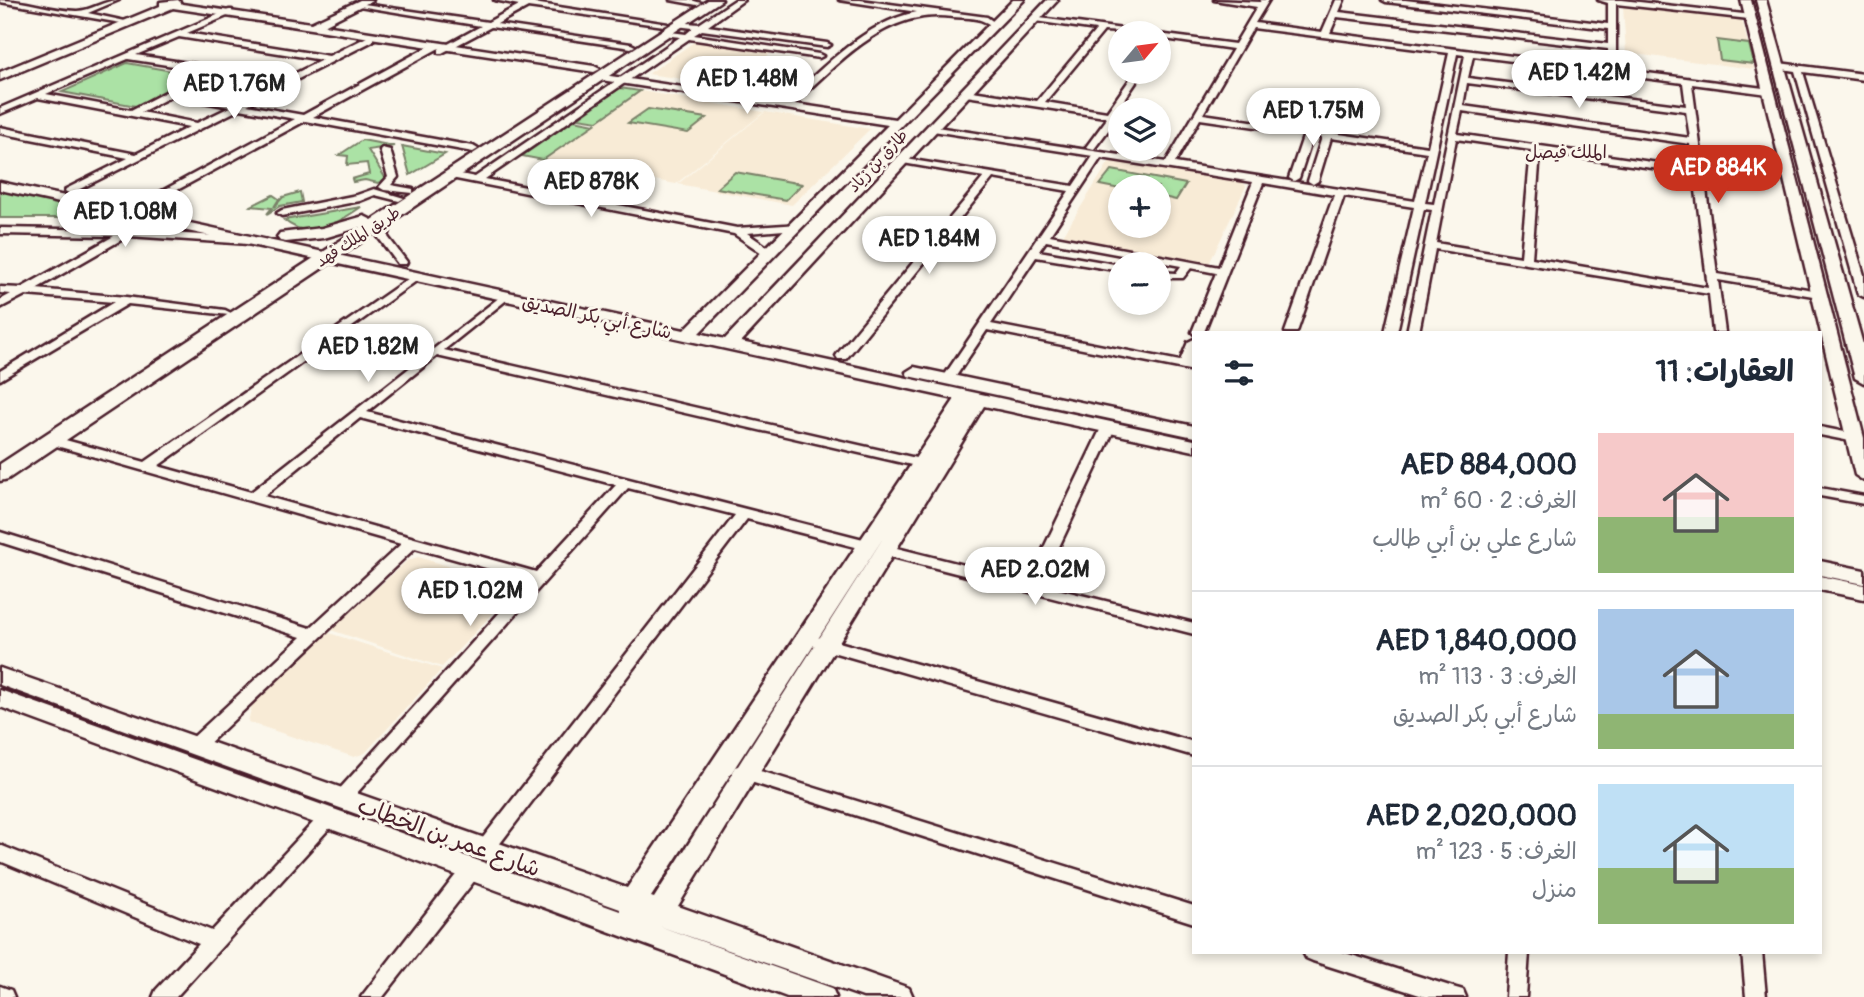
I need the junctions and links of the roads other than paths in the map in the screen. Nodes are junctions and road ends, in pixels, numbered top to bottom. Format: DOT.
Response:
graph roads {
  1 [pos="0,0"];
  2 [pos="52,0"];
  3 [pos="115,0"];
  4 [pos="368,0"];
  5 [pos="498,0"];
  6 [pos="674,0"];
  7 [pos="716,0"];
  8 [pos="740,0"];
  9 [pos="843,0"];
  10 [pos="866,0"];
  11 [pos="1019,0"];
  12 [pos="1053,0"];
  13 [pos="1217,0"];
  14 [pos="1340,0"];
  15 [pos="1387,0"];
  16 [pos="1602,0"];
  17 [pos="1746,0"];
  18 [pos="1761,0"];
  19 [pos="1612,1"];
  20 [pos="699,2"];
  21 [pos="173,3"];
  22 [pos="355,3"];
  23 [pos="1263,3"];
  24 [pos="527,4"];
  25 [pos="1676,4"];
  26 [pos="882,5"];
  27 [pos="35,6"];
  28 [pos="936,12"];
  29 [pos="225,13"];
  30 [pos="1006,13"];
  31 [pos="1335,13"];
  32 [pos="80,14"];
  33 [pos="1749,17"];
  34 [pos="1035,19"];
  35 [pos="121,21"];
  36 [pos="489,25"];
  37 [pos="995,25"];
  38 [pos="1250,25"];
  39 [pos="307,26"];
  40 [pos="702,27"];
  41 [pos="1612,27"];
  42 [pos="1102,28"];
  43 [pos="1108,29"];
  44 [pos="674,30"];
  45 [pos="177,34"];
  46 [pos="1325,35"];
  47 [pos="370,39"];
  48 [pos="1171,40"];
  49 [pos="827,45"];
  50 [pos="631,46"];
  51 [pos="1237,47"];
  52 [pos="1612,47"];
  53 [pos="440,48"];
  54 [pos="1454,51"];
  55 [pos="838,53"];
  56 [pos="1469,53"];
  57 [pos="126,56"];
  58 [pos="819,56"];
  59 [pos="330,59"];
  60 [pos="1779,65"];
  61 [pos="1798,68"];
  62 [pos="214,70"];
  63 [pos="0,71"];
  64 [pos="1612,71"];
  65 [pos="597,73"];
  66 [pos="0,76"];
  67 [pos="627,77"];
  68 [pos="1864,77"];
  69 [pos="1464,80"];
  70 [pos="286,81"];
  71 [pos="1687,81"];
  72 [pos="1768,91"];
  73 [pos="170,93"];
  74 [pos="966,93"];
  75 [pos="36,95"];
  76 [pos="787,100"];
  77 [pos="1039,104"];
  78 [pos="237,106"];
  79 [pos="1459,108"];
  80 [pos="1691,109"];
  81 [pos="0,111"];
  82 [pos="132,113"];
  83 [pos="313,113"];
  84 [pos="1108,115"];
  85 [pos="1197,116"];
  86 [pos="303,118"];
  87 [pos="900,121"];
  88 [pos="199,125"];
  89 [pos="936,125"];
  90 [pos="1108,126"];
  91 [pos="0,130"];
  92 [pos="1309,132"];
  93 [pos="1327,135"];
  94 [pos="1452,136"];
  95 [pos="1695,142"];
  96 [pos="478,146"];
  97 [pos="1536,148"];
  98 [pos="385,150"];
  99 [pos="1095,150"];
  100 [pos="1432,150"];
  101 [pos="137,157"];
  102 [pos="903,160"];
  103 [pos="1171,162"];
  104 [pos="1698,167"];
  105 [pos="1789,174"];
  106 [pos="0,175"];
  107 [pos="451,175"];
  108 [pos="990,175"];
  109 [pos="1294,178"];
  110 [pos="477,180"];
  111 [pos="1259,180"];
  112 [pos="1313,181"];
  113 [pos="0,186"];
  114 [pos="1075,189"];
  115 [pos="379,190"];
  116 [pos="70,191"];
  117 [pos="1340,192"];
  118 [pos="404,195"];
  119 [pos="1421,202"];
  120 [pos="1439,205"];
  121 [pos="147,213"];
  122 [pos="282,213"];
  123 [pos="389,216"];
  124 [pos="364,221"];
  125 [pos="796,226"];
  126 [pos="0,231"];
  127 [pos="737,231"];
  128 [pos="128,233"];
  129 [pos="286,237"];
  130 [pos="1043,237"];
  131 [pos="249,241"];
  132 [pos="1431,245"];
  133 [pos="327,252"];
  134 [pos="769,253"];
  135 [pos="1033,253"];
  136 [pos="1526,261"];
  137 [pos="402,262"];
  138 [pos="1188,265"];
  139 [pos="1108,266"];
  140 [pos="1222,271"];
  141 [pos="1171,276"];
  142 [pos="1712,276"];
  143 [pos="415,277"];
  144 [pos="0,290"];
  145 [pos="24,291"];
  146 [pos="1714,292"];
  147 [pos="1819,294"];
  148 [pos="1864,294"];
  149 [pos="505,296"];
  150 [pos="126,300"];
  151 [pos="0,305"];
  152 [pos="225,313"];
  153 [pos="984,326"];
  154 [pos="693,331"];
  155 [pos="1198,331"];
  156 [pos="1291,331"];
  157 [pos="1391,331"];
  158 [pos="1413,331"];
  159 [pos="1719,331"];
  160 [pos="735,340"];
  161 [pos="435,352"];
  162 [pos="842,356"];
  163 [pos="1189,366"];
  164 [pos="0,376"];
  165 [pos="1864,378"];
  166 [pos="948,379"];
  167 [pos="972,398"];
  168 [pos="358,414"];
  169 [pos="1108,428"];
  170 [pos="1822,431"];
  171 [pos="1192,432"];
  172 [pos="1855,438"];
  173 [pos="51,440"];
  174 [pos="1192,446"];
  175 [pos="0,460"];
  176 [pos="929,465"];
  177 [pos="147,467"];
  178 [pos="0,474"];
  179 [pos="1864,475"];
  180 [pos="625,483"];
  181 [pos="1822,492"];
  182 [pos="253,498"];
  183 [pos="1864,500"];
  184 [pos="744,513"];
  185 [pos="0,537"];
  186 [pos="412,542"];
  187 [pos="876,547"];
  188 [pos="1822,568"];
  189 [pos="1864,577"];
  190 [pos="539,579"];
  191 [pos="1822,583"];
  192 [pos="1032,587"];
  193 [pos="1864,592"];
  194 [pos="1192,628"];
  195 [pos="313,635"];
  196 [pos="816,642"];
  197 [pos="0,676"];
  198 [pos="3,702"];
  199 [pos="195,746"];
  200 [pos="1192,748"];
  201 [pos="722,766"];
  202 [pos="746,774"];
  203 [pos="335,808"];
  204 [pos="4,859"];
  205 [pos="478,859"];
  206 [pos="633,902"];
  207 [pos="660,912"];
  208 [pos="1192,914"];
  209 [pos="632,929"];
  210 [pos="215,941"];
  211 [pos="1318,954"];
  212 [pos="1519,954"];
  213 [pos="1752,954"];
  214 [pos="379,995"];
  215 [pos="163,997"];
  216 [pos="822,997"];
  217 [pos="899,997"];
  218 [pos="1455,997"];
  219 [pos="1516,997"];
  220 [pos="1756,997"];
  1 -- 27 [label="street"];
  2 -- 27 [label="street"];
  3 -- 32 [label="street"];
  4 -- 22 [label="street"];
  5 -- 24 [label="street"];
  6 -- 20 [label="street"];
  7 -- 44 [label="main road, طريق الملك فهد"];
  8 -- 40 [label="street"];
  9 -- 26 [label="street"];
  10 -- 30 [label="street"];
  11 -- 30 [label="street, طارق بن زياد"];
  12 -- 34 [label="street, طارق بن زياد"];
  13 -- 23 [label="street"];
  14 -- 31 [label="street"];
  15 -- 41 [label="street"];
  16 -- 19 [label="street"];
  17 -- 33 [label="street"];
  18 -- 60 [label="street"];
  19 -- 25 [label="street"];
  19 -- 41 [label="street"];
  20 -- 44 [label="main road, طريق الملك فهد"];
  21 -- 29 [label="street"];
  21 -- 35 [label="street"];
  21 -- 66 [label="street"];
  22 -- 36 [label="street"];
  22 -- 39 [label="street"];
  23 -- 38 [label="street"];
  24 -- 36 [label="street"];
  24 -- 44 [label="street"];
  25 -- 33 [label="street"];
  26 -- 28 [label="street"];
  26 -- 55 [label="street"];
  27 -- 32 [label="street"];
  28 -- 37 [label="street"];
  28 -- 55 [label="street"];
  29 -- 39 [label="street"];
  29 -- 45 [label="street"];
  30 -- 37 [label="street, طارق بن زياد"];
  31 -- 46 [label="street"];
  31 -- 52 [label="street"];
  32 -- 35 [label="street"];
  33 -- 72 [label="street"];
  34 -- 42 [label="street"];
  34 -- 74 [label="street, طارق بن زياد"];
  35 -- 63 [label="street"];
  36 -- 50 [label="street"];
  36 -- 53 [label="street"];
  37 -- 87 [label="street, طارق بن زياد"];
  38 -- 46 [label="street"];
  38 -- 51 [label="street"];
  39 -- 47 [label="street"];
  39 -- 53 [label="street"];
  40 -- 44 [label="street"];
  40 -- 44 [label="street"];
  40 -- 49 [label="street"];
  41 -- 52 [label="street"];
  42 -- 43 [label="street"];
  42 -- 77 [label="street"];
  44 -- 50 [label="main road, طريق الملك فهد"];
  44 -- 58 [label="street"];
  44 -- 65 [label="main road, طريق الملك فهد"];
  44 -- 67 [label="street"];
  45 -- 57 [label="street"];
  45 -- 59 [label="street"];
  46 -- 54 [label="street"];
  47 -- 53 [label="street"];
  47 -- 59 [label="street"];
  48 -- 51 [label="street"];
  49 -- 55 [label="street"];
  49 -- 58 [label="street"];
  50 -- 65 [label="main road, طريق الملك فهد"];
  51 -- 85 [label="street"];
  52 -- 64 [label="street"];
  53 -- 65 [label="street"];
  53 -- 83 [label="street"];
  54 -- 56 [label="street"];
  54 -- 100 [label="street"];
  55 -- 58 [label="street"];
  55 -- 76 [label="street"];
  56 -- 64 [label="street"];
  56 -- 69 [label="street"];
  57 -- 62 [label="street"];
  57 -- 75 [label="street"];
  59 -- 70 [label="street"];
  60 -- 61 [label="street"];
  60 -- 165 [label="street"];
  61 -- 68 [label="street"];
  61 -- 148 [label="street"];
  62 -- 70 [label="street"];
  62 -- 73 [label="street"];
  64 -- 71 [label="street"];
  65 -- 67 [label="street"];
  65 -- 96 [label="main road, طريق الملك فهد"];
  65 -- 107 [label="main road, طريق الملك فهد"];
  67 -- 76 [label="street"];
  67 -- 87 [label="street"];
  67 -- 110 [label="street"];
  69 -- 79 [label="street"];
  69 -- 80 [label="street"];
  70 -- 78 [label="street"];
  71 -- 72 [label="street"];
  71 -- 80 [label="street"];
  72 -- 105 [label="street"];
  73 -- 78 [label="street"];
  73 -- 82 [label="street"];
  74 -- 77 [label="street"];
  74 -- 89 [label="street, طارق بن زياد"];
  75 -- 81 [label="street"];
  75 -- 82 [label="street"];
  76 -- 87 [label="street"];
  77 -- 84 [label="street"];
  78 -- 86 [label="street"];
  78 -- 88 [label="street"];
  79 -- 94 [label="street"];
  79 -- 95 [label="street"];
  80 -- 95 [label="street"];
  82 -- 88 [label="street"];
  83 -- 86 [label="street"];
  83 -- 96 [label="street"];
  85 -- 92 [label="street"];
  85 -- 103 [label="street"];
  86 -- 96 [label="street"];
  86 -- 121 [label="street"];
  87 -- 125 [label="street, طارق بن زياد"];
  88 -- 101 [label="street"];
  89 -- 99 [label="street"];
  89 -- 102 [label="street, طارق بن زياد"];
  90 -- 99 [label="street"];
  91 -- 101 [label="street"];
  92 -- 93 [label="street"];
  92 -- 109 [label="street"];
  93 -- 100 [label="street"];
  93 -- 112 [label="street"];
  94 -- 97 [label="street"];
  94 -- 120 [label="street"];
  95 -- 104 [label="street"];
  96 -- 118 [label="main road, طريق الملك فهد"];
  97 -- 104 [label="street"];
  97 -- 136 [label="street"];
  98 -- 115 [label="street"];
  99 -- 103 [label="street"];
  99 -- 114 [label="street"];
  100 -- 119 [label="street"];
  101 -- 116 [label="street"];
  102 -- 108 [label="street"];
  102 -- 160 [label="street, طارق بن زياد"];
  103 -- 109 [label="street"];
  103 -- 111 [label="street"];
  104 -- 105 [label="street"];
  104 -- 142 [label="street"];
  105 -- 147 [label="street"];
  106 -- 116 [label="street, شارع أبي بكر الصديق"];
  107 -- 110 [label="street"];
  107 -- 123 [label="main road, طريق الملك فهد"];
  108 -- 114 [label="street"];
  108 -- 162 [label="street"];
  109 -- 112 [label="street"];
  110 -- 127 [label="street"];
  111 -- 117 [label="street"];
  111 -- 140 [label="street"];
  112 -- 119 [label="street"];
  113 -- 121 [label="street, شارع أبي بكر الصديق"];
  114 -- 130 [label="street"];
  115 -- 118 [label="street"];
  115 -- 122 [label="street"];
  116 -- 121 [label="street, شارع أبي بكر الصديق"];
  117 -- 119 [label="street"];
  117 -- 156 [label="street"];
  118 -- 124 [label="main road, طريق الملك فهد"];
  119 -- 120 [label="street"];
  119 -- 157 [label="street"];
  120 -- 132 [label="street"];
  121 -- 128 [label="street"];
  121 -- 129 [label="street, شارع أبي بكر الصديق"];
  121 -- 131 [label="street, شارع أبي بكر الصديق"];
  123 -- 133 [label="main road, طريق الملك فهد"];
  123 -- 137 [label="street"];
  124 -- 129 [label="main road"];
  124 -- 133 [label="main road, طريق الملك فهد"];
  125 -- 127 [label="street"];
  125 -- 134 [label="street, طارق بن زياد"];
  126 -- 128 [label="street"];
  127 -- 134 [label="street"];
  128 -- 131 [label="street"];
  128 -- 145 [label="street"];
  129 -- 133 [label="street, شارع أبي بكر الصديق"];
  130 -- 135 [label="street"];
  130 -- 138 [label="street"];
  131 -- 133 [label="street, شارع أبي بكر الصديق"];
  132 -- 136 [label="street"];
  132 -- 158 [label="street"];
  133 -- 137 [label="street, شارع أبي بكر الصديق"];
  133 -- 143 [label="street, شارع أبي بكر الصديق"];
  133 -- 152 [label="main road, طريق الملك فهد"];
  133 -- 173 [label="main road, طريق الملك فهد"];
  134 -- 154 [label="street, طارق بن زياد"];
  135 -- 139 [label="street"];
  135 -- 153 [label="street"];
  136 -- 146 [label="street"];
  137 -- 154 [label="street, شارع أبي بكر الصديق"];
  138 -- 140 [label="street"];
  138 -- 141 [label="street"];
  140 -- 155 [label="street"];
  142 -- 146 [label="street"];
  142 -- 147 [label="street"];
  143 -- 149 [label="street, شارع أبي بكر الصديق"];
  143 -- 177 [label="street"];
  144 -- 145 [label="street"];
  145 -- 150 [label="street"];
  145 -- 151 [label="street"];
  146 -- 159 [label="street"];
  147 -- 172 [label="street"];
  149 -- 154 [label="street, شارع أبي بكر الصديق"];
  149 -- 161 [label="street"];
  150 -- 152 [label="street"];
  150 -- 164 [label="street"];
  152 -- 175 [label="main road, طريق الملك فهد"];
  153 -- 163 [label="street"];
  153 -- 166 [label="street"];
  154 -- 160 [label="street, شارع أبي بكر الصديق"];
  160 -- 162 [label="street, شارع أبي بكر الصديق"];
  160 -- 167 [label="street, شارع أبي بكر الصديق"];
  161 -- 168 [label="street"];
  161 -- 176 [label="street"];
  162 -- 166 [label="street, شارع أبي بكر الصديق"];
  166 -- 171 [label="street, شارع أبي بكر الصديق"];
  167 -- 169 [label="street, شارع أبي بكر الصديق"];
  167 -- 176 [label="street"];
  168 -- 180 [label="street"];
  168 -- 182 [label="street"];
  169 -- 174 [label="street, شارع أبي بكر الصديق"];
  169 -- 192 [label="street"];
  170 -- 172 [label="street"];
  172 -- 179 [label="street"];
  173 -- 177 [label="street"];
  173 -- 178 [label="main road, طريق الملك فهد"];
  176 -- 187 [label="street"];
  177 -- 182 [label="street"];
  180 -- 184 [label="street"];
  180 -- 190 [label="street"];
  181 -- 183 [label="street"];
  182 -- 186 [label="street"];
  184 -- 187 [label="street"];
  184 -- 205 [label="street"];
  185 -- 195 [label="street"];
  186 -- 190 [label="street"];
  186 -- 195 [label="street"];
  187 -- 192 [label="street"];
  187 -- 196 [label="street"];
  188 -- 189 [label="street"];
  190 -- 203 [label="street"];
  191 -- 193 [label="street"];
  192 -- 194 [label="street"];
  195 -- 199 [label="street"];
  196 -- 200 [label="street"];
  196 -- 201 [label="street"];
  196 -- 202 [label="street"];
  197 -- 199 [label="street, شارع عمر بن الخطاب"];
  198 -- 203 [label="street, شارع عمر بن الخطاب"];
  199 -- 203 [label="street, شارع عمر بن الخطاب"];
  201 -- 202 [label="street"];
  201 -- 206 [label="street"];
  202 -- 207 [label="street"];
  202 -- 208 [label="street"];
  203 -- 205 [label="street, شارع عمر بن الخطاب"];
  203 -- 210 [label="street"];
  204 -- 210 [label="street"];
  205 -- 206 [label="street, شارع عمر بن الخطاب"];
  205 -- 209 [label="street, شارع عمر بن الخطاب"];
  205 -- 214 [label="street"];
  206 -- 207 [label="street, شارع عمر بن الخطاب"];
  206 -- 209 [label="street"];
  207 -- 209 [label="street"];
  207 -- 217 [label="street, شارع عمر بن الخطاب"];
  209 -- 216 [label="street, شارع عمر بن الخطاب"];
  210 -- 215 [label="street"];
  211 -- 218 [label="street"];
  212 -- 219 [label="street"];
  213 -- 220 [label="street"];
}
